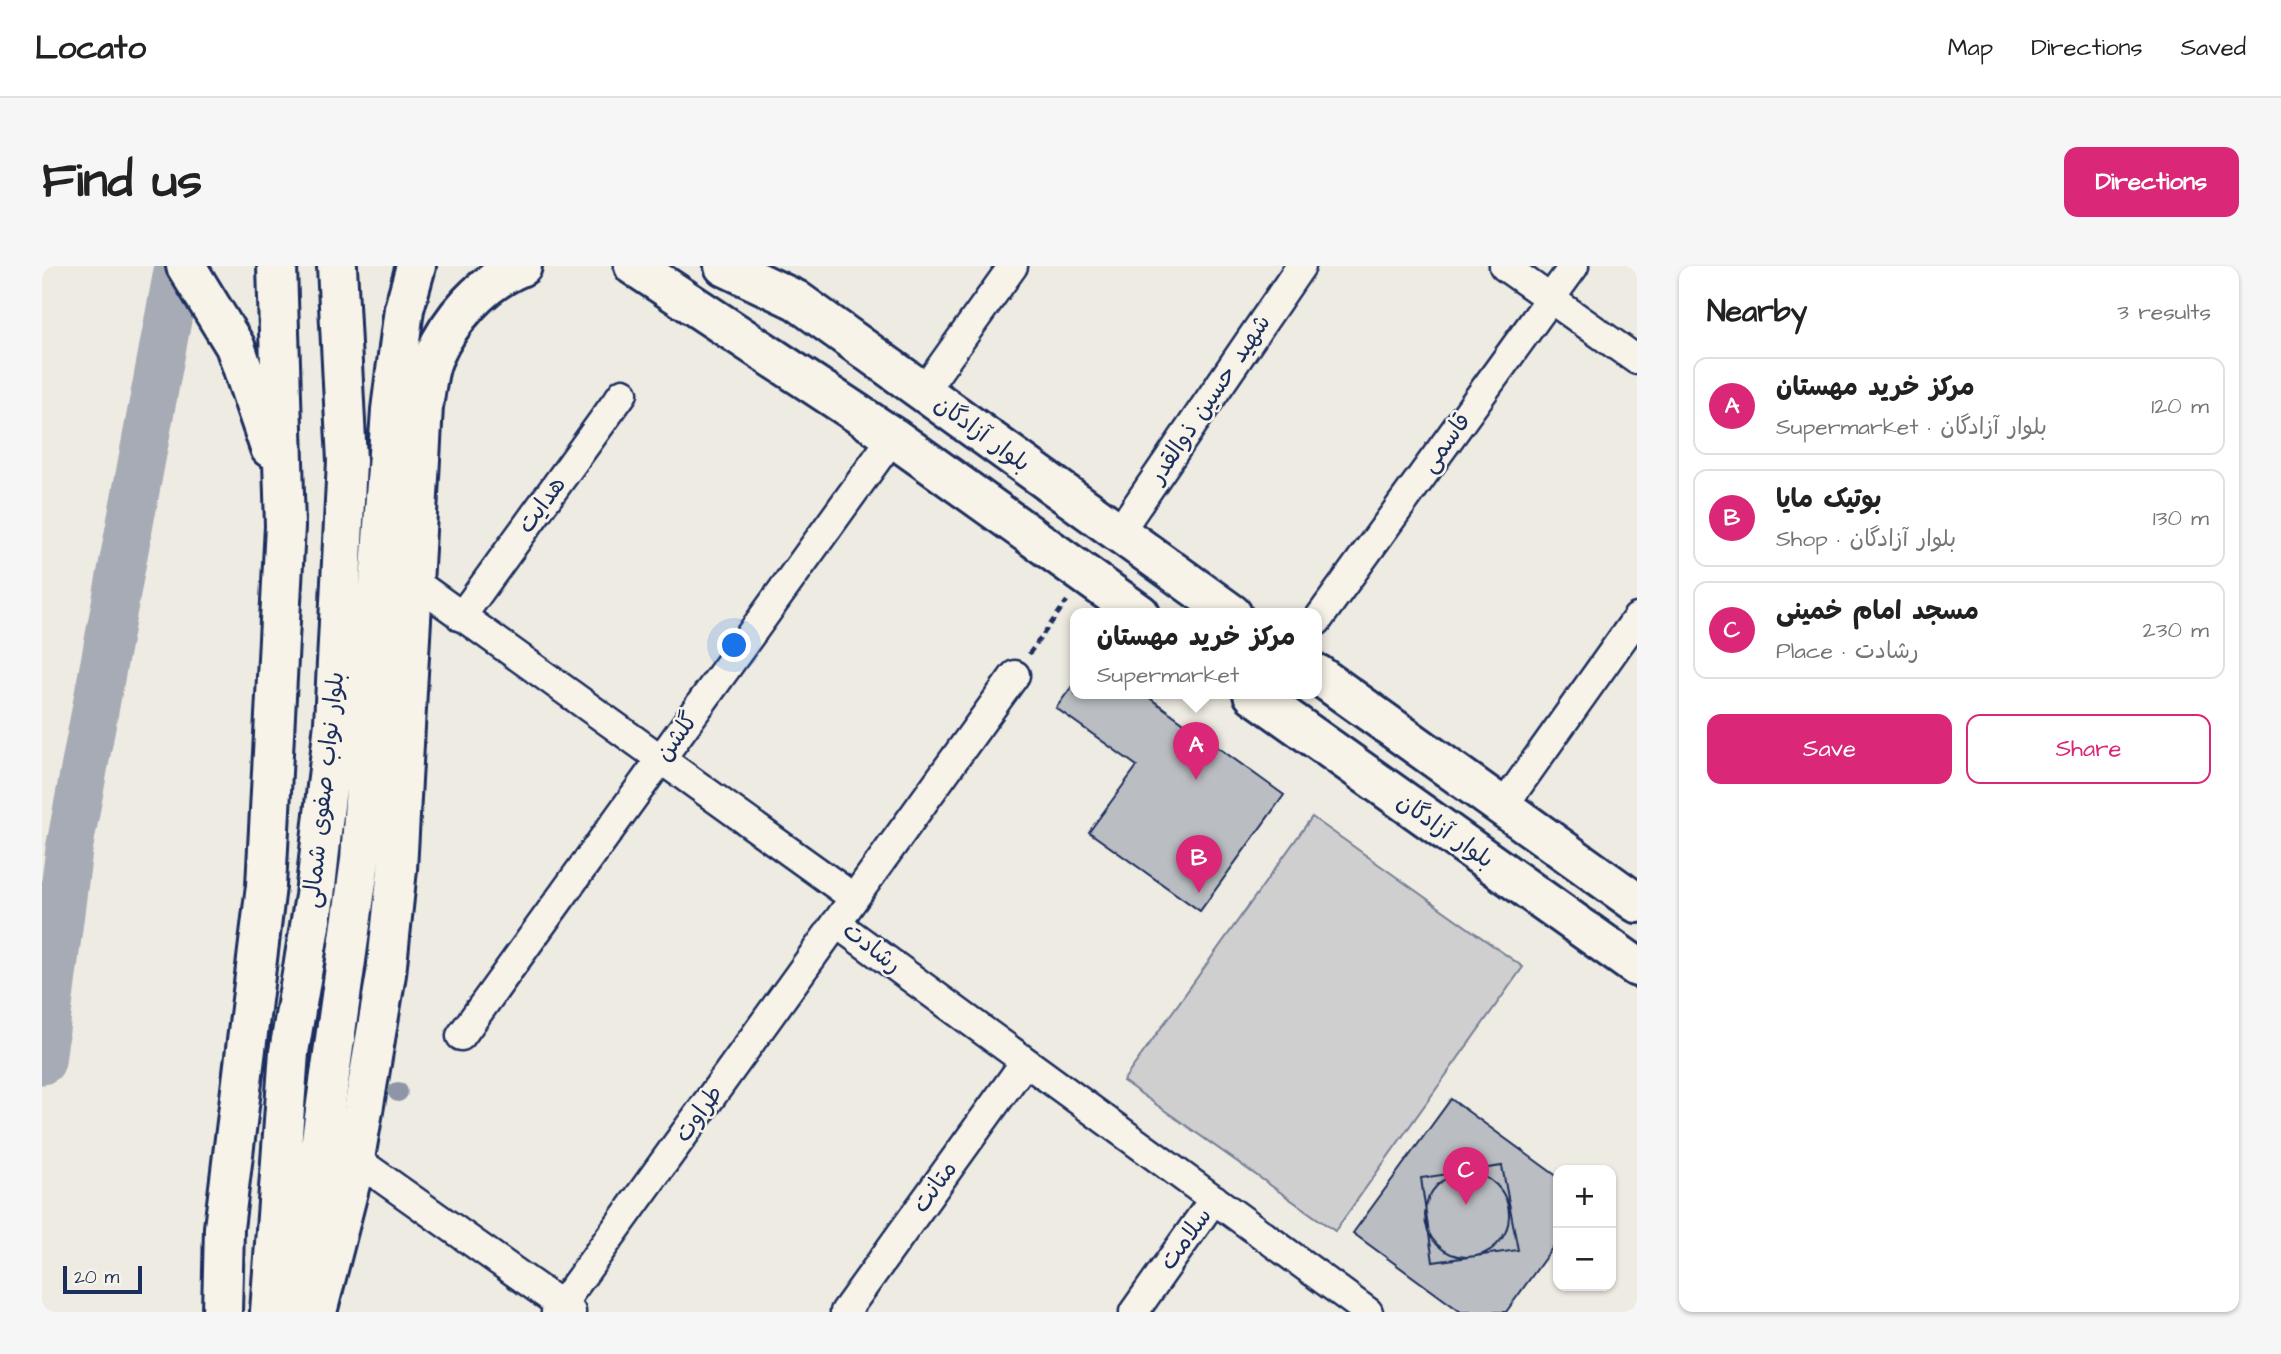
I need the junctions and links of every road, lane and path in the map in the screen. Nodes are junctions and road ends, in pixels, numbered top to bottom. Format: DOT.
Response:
graph roads {
  1 [pos="186,266"];
  2 [pos="277,266"];
  3 [pos="337,266"];
  4 [pos="416,266"];
  5 [pos="522,266"];
  6 [pos="634,266"];
  7 [pos="724,266"];
  8 [pos="761,266"];
  9 [pos="1013,266"];
  10 [pos="1300,266"];
  11 [pos="1504,266"];
  12 [pos="1574,266"];
  13 [pos="1551,299"];
  14 [pos="796,300"];
  15 [pos="1637,360"];
  16 [pos="923,392"];
  17 [pos="623,393"];
  18 [pos="892,437"];
  19 [pos="285,526"];
  20 [pos="1119,532"];
  21 [pos="1085,575"];
  22 [pos="413,581"];
  23 [pos="1132,608"];
  24 [pos="1225,608"];
  25 [pos="1322,614"];
  26 [pos="461,617"];
  27 [pos="1637,618"];
  28 [pos="1015,675"];
  29 [pos="1322,678"];
  30 [pos="1260,699"];
  31 [pos="661,759"];
  32 [pos="1502,808"];
  33 [pos="855,898"];
  34 [pos="1637,903"];
  35 [pos="836,923"];
  36 [pos="1637,967"];
  37 [pos="461,1036"];
  38 [pos="1025,1062"];
  39 [pos="355,1159"];
  40 [pos="1214,1199"];
  41 [pos="563,1310"];
  42 [pos="222,1312"];
  43 [pos="270,1312"];
  44 [pos="307,1312"];
  45 [pos="317,1312"];
  46 [pos="845,1312"];
  47 [pos="1134,1312"];
  48 [pos="1368,1312"];
  1 -- 19 [label="main road"];
  2 -- 19 [label="main road, بلوار نواب صفوی شمالی"];
  3 -- 43 [label="main road, بلوار نواب صفوی شمالی"];
  4 -- 44 [label="main road"];
  5 -- 22 [label="main road"];
  6 -- 18 [label="main road"];
  7 -- 14 [label="main road, بلوار آزادگان"];
  8 -- 14 [label="main road"];
  9 -- 16 [label="street"];
  10 -- 20 [label="street, شهید حسین ذوالقدر"];
  11 -- 13 [label="street"];
  12 -- 13 [label="street, قاسمی"];
  13 -- 15 [label="street"];
  13 -- 25 [label="street, قاسمی"];
  14 -- 16 [label="main road, بلوار آزادگان"];
  16 -- 20 [label="main road, بلوار آزادگان"];
  17 -- 26 [label="street, هدایت"];
  18 -- 21 [label="main road"];
  18 -- 31 [label="street, گلشن"];
  19 -- 42 [label="main road, بلوار نواب صفوی شمالی"];
  20 -- 24 [label="main road, بلوار آزادگان"];
  21 -- 23 [label="main road"];
  21 -- 28 [label="path"];
  22 -- 26 [label="street, رشادت"];
  22 -- 39 [label="main road"];
  26 -- 31 [label="street, رشادت"];
  27 -- 32 [label="street"];
  28 -- 33 [label="street"];
  29 -- 32 [label="main road"];
  30 -- 36 [label="main road, بلوار آزادگان"];
  31 -- 33 [label="street, رشادت"];
  31 -- 37 [label="street, گلشن"];
  32 -- 34 [label="main road"];
  33 -- 35 [label="street, رشادت"];
  35 -- 38 [label="street, رشادت"];
  35 -- 41 [label="street, طراوت"];
  38 -- 40 [label="street, رشادت"];
  38 -- 46 [label="street, متانت"];
  39 -- 41 [label="street, طراوت"];
  39 -- 45 [label="main road"];
  40 -- 47 [label="street, سلامت"];
  40 -- 48 [label="street, رشادت"];
}
